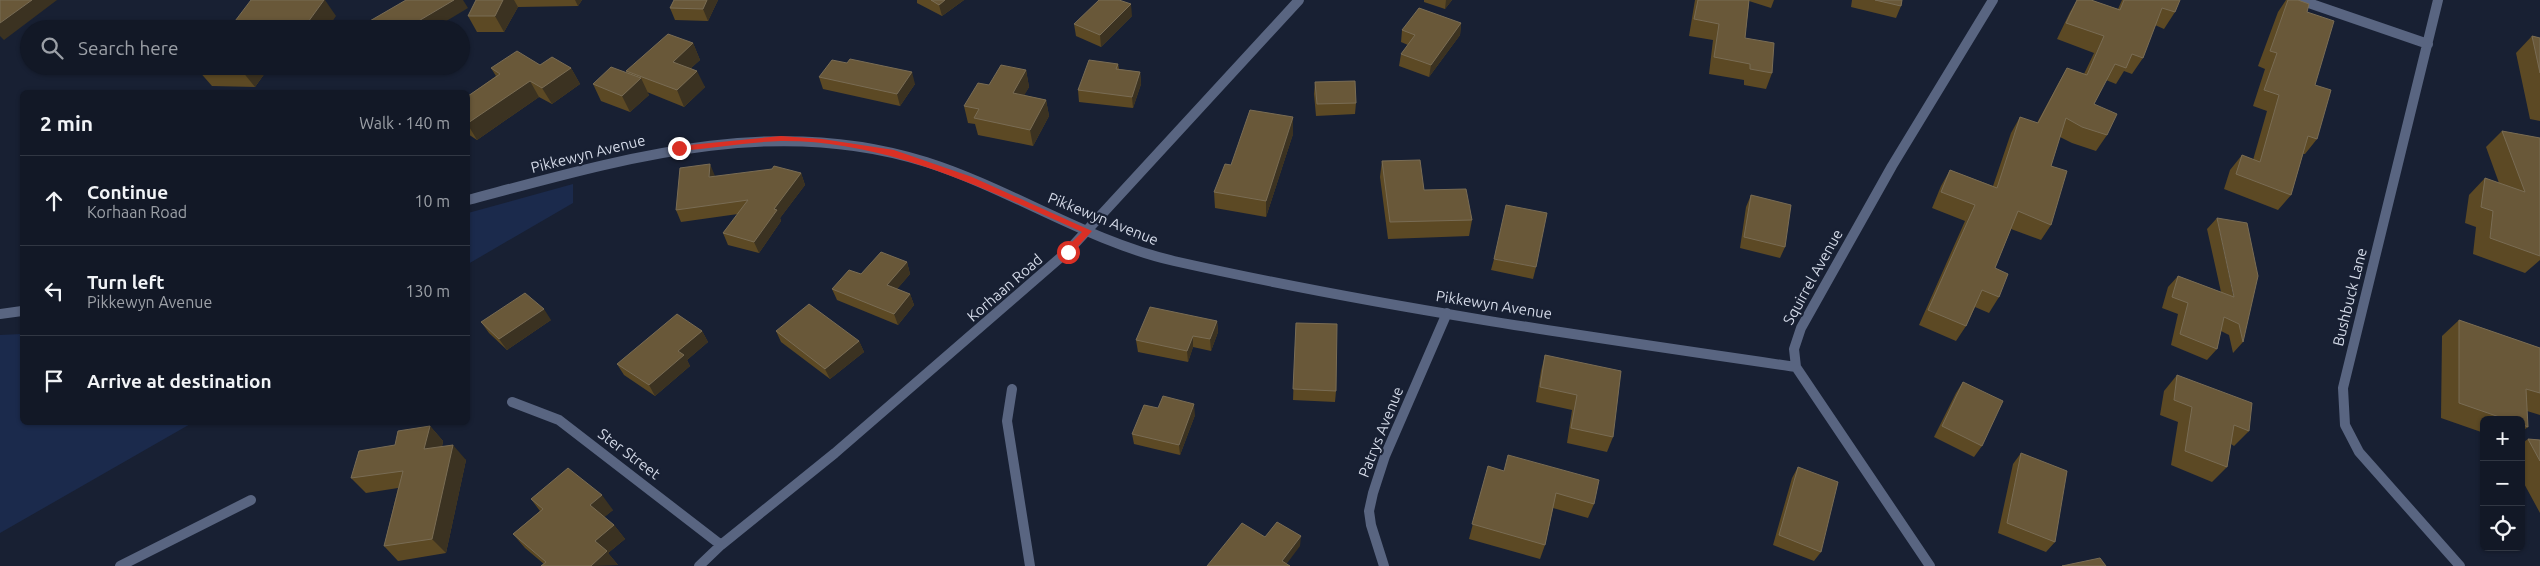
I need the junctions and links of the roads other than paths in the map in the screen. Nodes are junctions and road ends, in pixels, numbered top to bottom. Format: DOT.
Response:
graph roads {
  1 [pos="1300,0"];
  2 [pos="1993,0"];
  3 [pos="2300,0"];
  4 [pos="2438,0"];
  5 [pos="2428,44"];
  6 [pos="470,199"];
  7 [pos="1088,231"];
  8 [pos="20,311"];
  9 [pos="1447,313"];
  10 [pos="0,314"];
  11 [pos="1796,367"];
  12 [pos="1012,389"];
  13 [pos="512,402"];
  14 [pos="251,500"];
  15 [pos="721,545"];
  16 [pos="120,566"];
  17 [pos="699,566"];
  18 [pos="1030,566"];
  19 [pos="1384,566"];
  20 [pos="1930,566"];
  21 [pos="2460,566"];
  1 -- 7 [label="street, Korhaan Road"];
  2 -- 11 [label="street, Squirrel Avenue"];
  3 -- 5 [label="street"];
  4 -- 5 [label="street, Bushbuck Lane"];
  5 -- 21 [label="street, Bushbuck Lane"];
  6 -- 7 [label="street, Pikkewyn Avenue"];
  7 -- 9 [label="street, Pikkewyn Avenue"];
  7 -- 15 [label="street, Korhaan Road"];
  8 -- 10 [label="street"];
  9 -- 11 [label="street, Pikkewyn Avenue"];
  9 -- 19 [label="street, Patrys Avenue"];
  11 -- 20 [label="street"];
  12 -- 18 [label="street"];
  13 -- 15 [label="street, Ster Street"];
  14 -- 16 [label="street"];
  15 -- 17 [label="street, Korhaan Road"];
}
